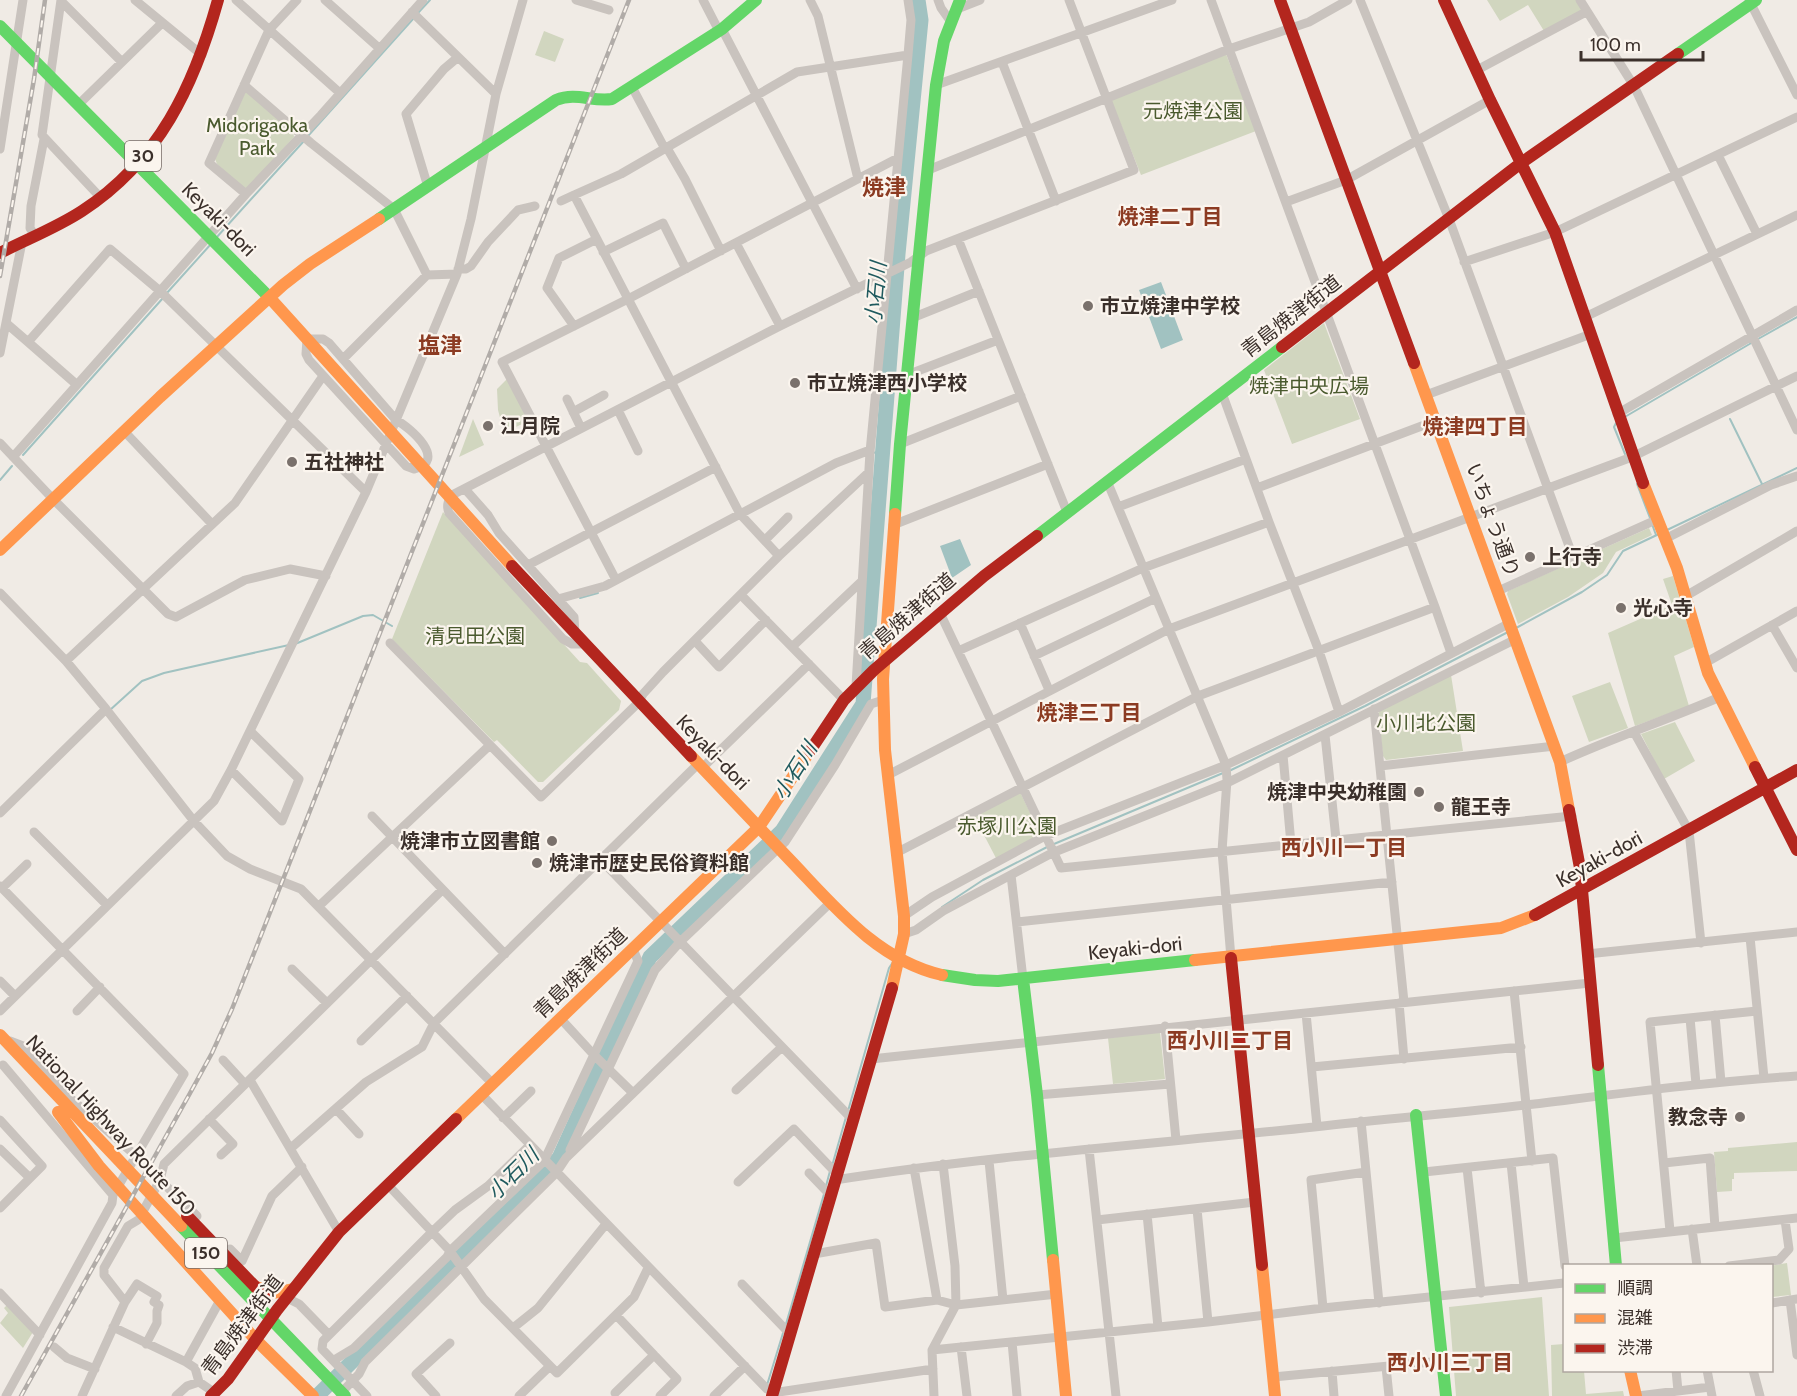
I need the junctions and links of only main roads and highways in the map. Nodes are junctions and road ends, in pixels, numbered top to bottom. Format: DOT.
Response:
graph roads {
  1 [pos="218,0"];
  2 [pos="756,0"];
  3 [pos="1280,0"];
  4 [pos="1444,0"];
  5 [pos="1752,1"];
  6 [pos="959,4"];
  7 [pos="0,26"];
  8 [pos="1521,163"];
  9 [pos="136,164"];
  10 [pos="0,253"];
  11 [pos="1380,272"];
  12 [pos="269,297"];
  13 [pos="0,550"];
  14 [pos="885,661"];
  15 [pos="1797,770"];
  16 [pos="1767,787"];
  17 [pos="763,831"];
  18 [pos="1797,849"];
  19 [pos="1582,891"];
  20 [pos="1231,958"];
  21 [pos="899,959"];
  22 [pos="1023,979"];
  23 [pos="1,1040"];
  24 [pos="64,1110"];
  25 [pos="1416,1115"];
  26 [pos="1616,1264"];
  27 [pos="255,1286"];
  28 [pos="290,1294"];
  29 [pos="277,1310"];
  30 [pos="256,1340"];
  31 [pos="1630,1372"];
  32 [pos="773,1394"];
  33 [pos="214,1395"];
  34 [pos="313,1396"];
  35 [pos="332,1396"];
  36 [pos="345,1396"];
  37 [pos="357,1396"];
  38 [pos="1066,1396"];
  39 [pos="1275,1396"];
  40 [pos="1446,1396"];
  41 [pos="1637,1396"];
  1 -- 9 [label="main road, 30"];
  2 -- 12 [label="main road"];
  3 -- 11 [label="main road, いちょう通り"];
  4 -- 8 [label="main road"];
  5 -- 8 [label="main road, 青島焼津街道"];
  6 -- 14 [label="main road"];
  7 -- 9 [label="main road, Keyaki-dori"];
  8 -- 11 [label="main road, 青島焼津街道"];
  8 -- 16 [label="main road"];
  9 -- 10 [label="main road, 30"];
  9 -- 12 [label="main road, Keyaki-dori"];
  11 -- 14 [label="main road, 青島焼津街道"];
  11 -- 19 [label="main road, いちょう通り"];
  12 -- 13 [label="main road"];
  12 -- 17 [label="main road, Keyaki-dori"];
  14 -- 17 [label="main road, 青島焼津街道"];
  14 -- 21 [label="main road"];
  15 -- 16 [label="main road, Keyaki-dori"];
  16 -- 18 [label="main road"];
  16 -- 19 [label="main road, Keyaki-dori"];
  17 -- 21 [label="main road, Keyaki-dori"];
  17 -- 28 [label="main road, 青島焼津街道"];
  19 -- 20 [label="main road, Keyaki-dori"];
  19 -- 26 [label="main road, いちょう通り"];
  20 -- 22 [label="main road, Keyaki-dori"];
  20 -- 39 [label="main road"];
  21 -- 22 [label="main road, Keyaki-dori"];
  21 -- 32 [label="main road"];
  22 -- 38 [label="main road"];
  23 -- 24 [label="main road, National Highway Route 150 / 150"];
  24 -- 27 [label="main road, 150"];
  24 -- 30 [label="main road, 150"];
  24 -- 35 [label="main road, National Highway Route 150 / 150"];
  24 -- 36 [label="main road, National Highway Route 150 / 150"];
  25 -- 40 [label="main road"];
  27 -- 28 [label="main road"];
  27 -- 29 [label="main road, 150"];
  28 -- 29 [label="main road, 青島焼津街道"];
  29 -- 30 [label="main road, 青島焼津街道"];
  29 -- 37 [label="main road, 150"];
  30 -- 33 [label="main road, 青島焼津街道"];
  30 -- 34 [label="main road, 150"];
  31 -- 41 [label="main road"];
}
